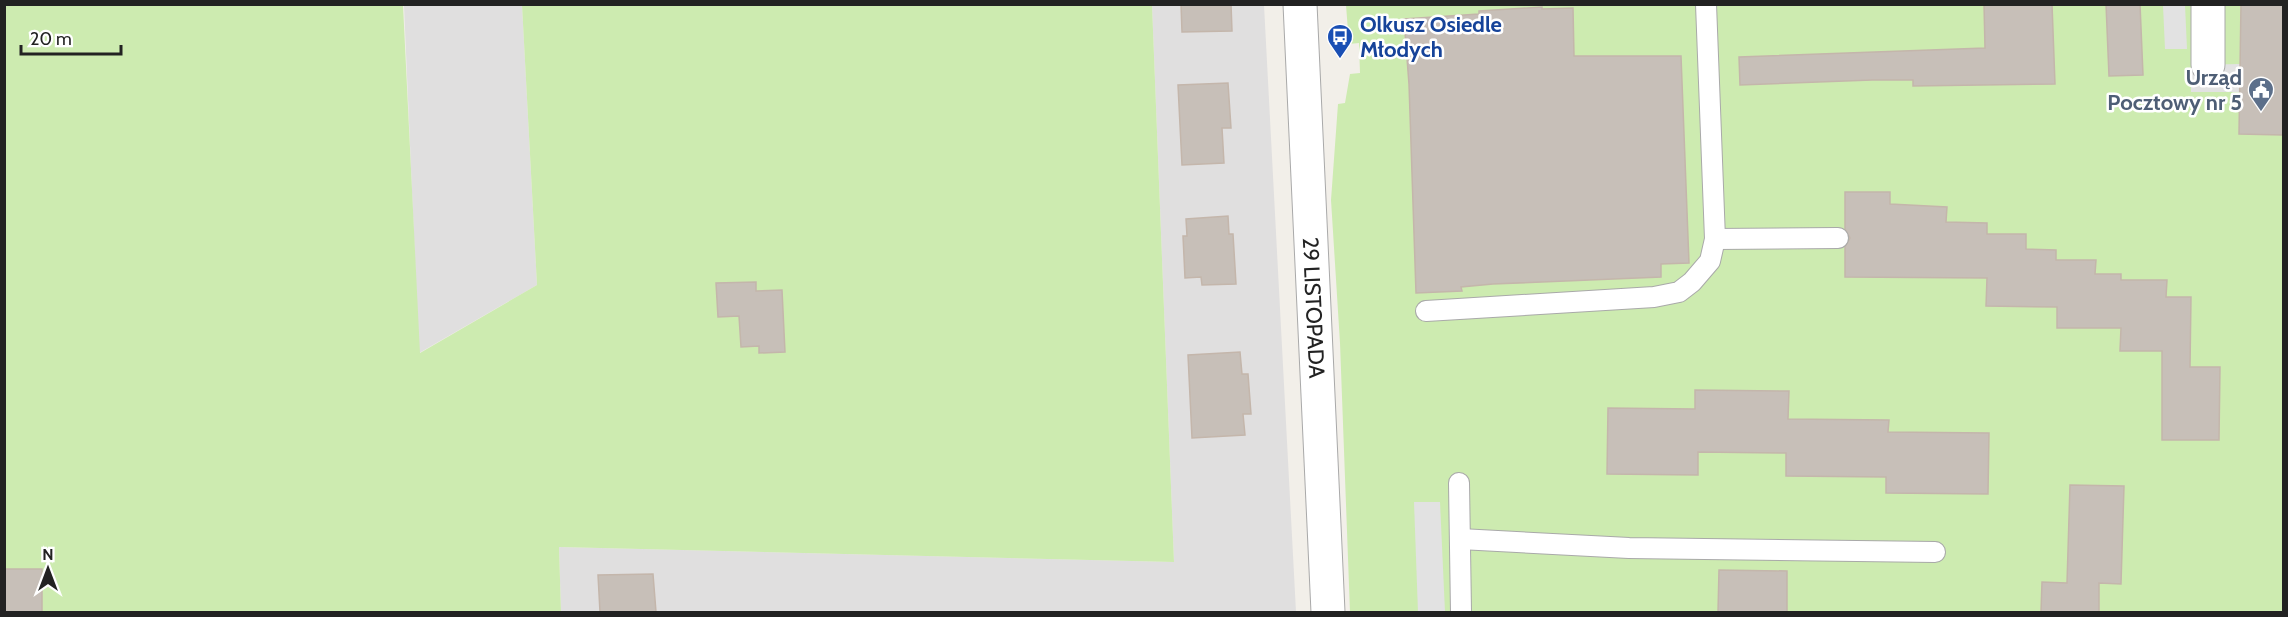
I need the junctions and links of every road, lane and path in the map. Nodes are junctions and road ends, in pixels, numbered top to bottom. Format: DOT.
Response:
graph roads {
  1 [pos="1300,4"];
  2 [pos="1706,4"];
  3 [pos="2208,4"];
  4 [pos="2208,65"];
  5 [pos="1838,238"];
  6 [pos="1715,239"];
  7 [pos="1426,310"];
  8 [pos="1459,483"];
  9 [pos="1460,539"];
  10 [pos="1935,552"];
  11 [pos="1328,612"];
  12 [pos="1461,612"];
  1 -- 11 [label="street, 29 LISTOPADA"];
  2 -- 6 [label="lane"];
  3 -- 4 [label="street"];
  5 -- 6 [label="lane"];
  6 -- 7 [label="lane"];
  8 -- 9 [label="lane"];
  9 -- 10 [label="lane"];
  9 -- 12 [label="lane"];
}
